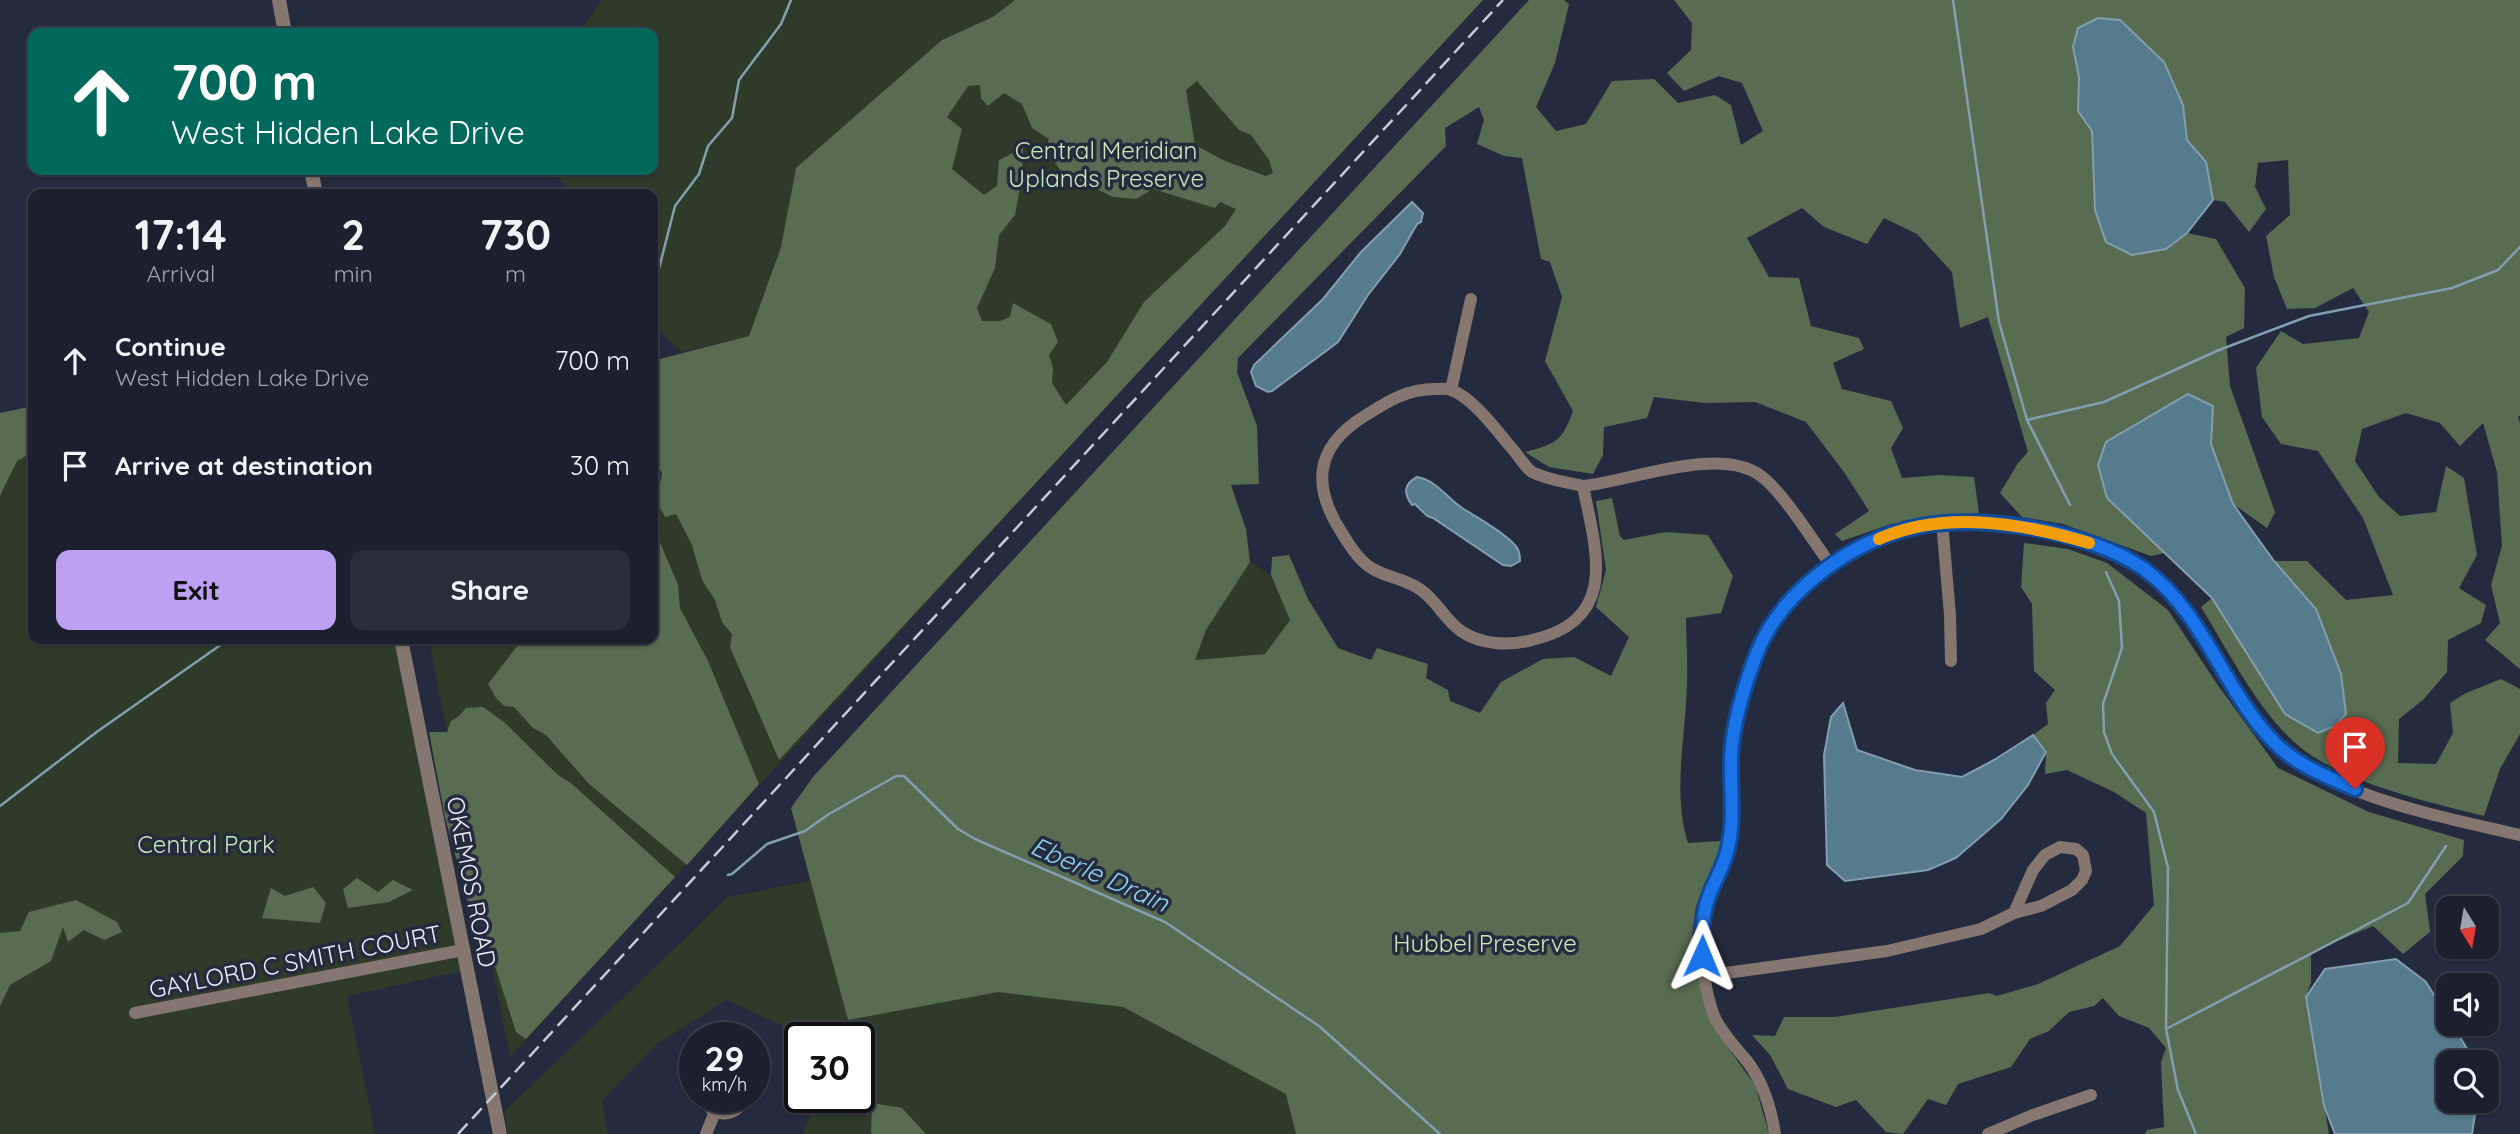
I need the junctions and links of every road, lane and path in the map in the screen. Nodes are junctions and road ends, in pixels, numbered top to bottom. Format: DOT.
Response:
graph roads {
  1 [pos="279,0"];
  2 [pos="284,28"];
  3 [pos="1471,299"];
  4 [pos="1451,390"];
  5 [pos="1583,486"];
  6 [pos="1942,522"];
  7 [pos="1830,564"];
  8 [pos="402,644"];
  9 [pos="1951,661"];
  10 [pos="2520,835"];
  11 [pos="2014,913"];
  12 [pos="463,950"];
  13 [pos="1704,976"];
  14 [pos="135,1013"];
  15 [pos="2091,1095"];
  16 [pos="715,1113"];
  17 [pos="500,1134"];
  18 [pos="706,1134"];
  19 [pos="1775,1134"];
  20 [pos="1988,1134"];
  1 -- 2 [label="street"];
  3 -- 4 [label="street"];
  4 -- 5 [label="street"];
  4 -- 5 [label="street"];
  5 -- 7 [label="street"];
  6 -- 7 [label="street"];
  6 -- 9 [label="street"];
  6 -- 10 [label="street"];
  7 -- 13 [label="street"];
  8 -- 12 [label="street, OKEMOS ROAD"];
  11 -- 11 [label="street"];
  11 -- 13 [label="street"];
  12 -- 14 [label="street, GAYLORD C SMITH COURT"];
  12 -- 17 [label="street, OKEMOS ROAD"];
  13 -- 19 [label="street"];
  15 -- 20 [label="street"];
  16 -- 18 [label="street"];
}
